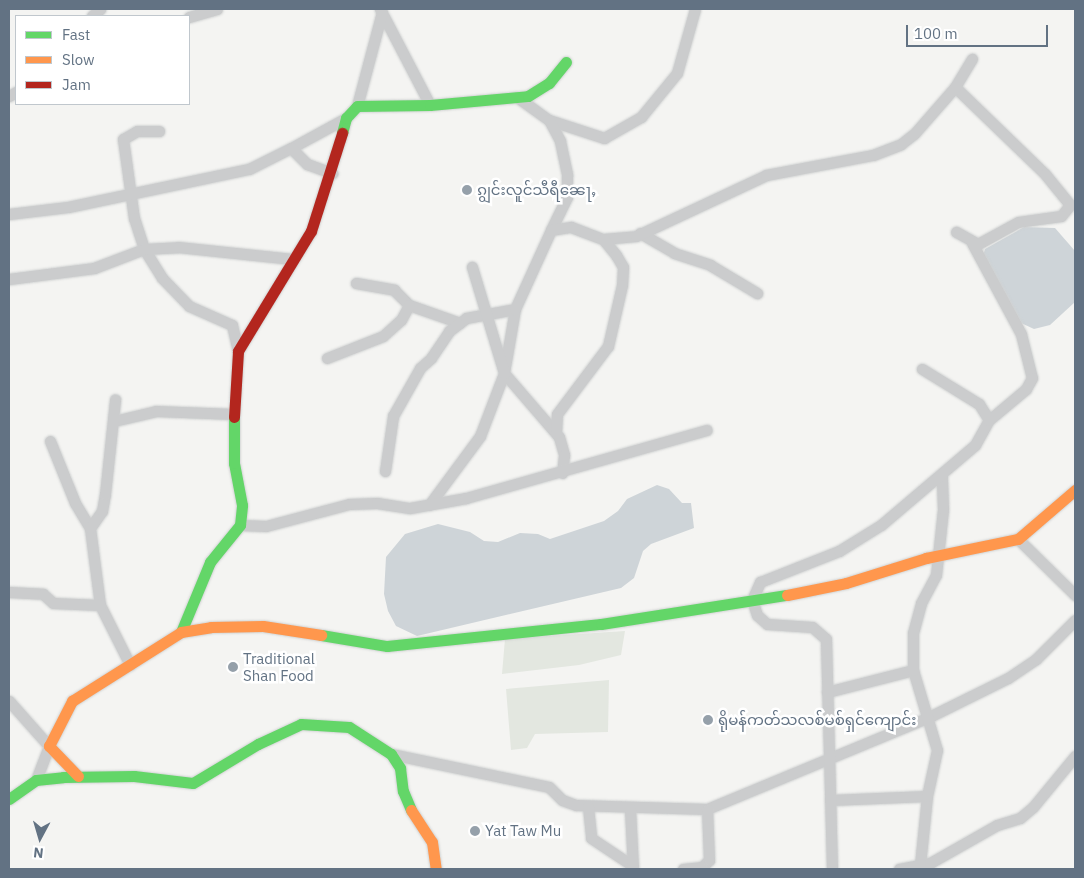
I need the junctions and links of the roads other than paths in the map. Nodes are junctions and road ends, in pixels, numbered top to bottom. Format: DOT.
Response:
graph roads {
  1 [pos="217,9"];
  2 [pos="695,9"];
  3 [pos="381,10"];
  4 [pos="190,17"];
  5 [pos="972,59"];
  6 [pos="566,62"];
  7 [pos="955,87"];
  8 [pos="517,98"];
  9 [pos="430,105"];
  10 [pos="357,106"];
  11 [pos="346,118"];
  12 [pos="549,120"];
  13 [pos="160,131"];
  14 [pos="291,148"];
  15 [pos="332,173"];
  16 [pos="131,192"];
  17 [pos="1072,203"];
  18 [pos="9,214"];
  19 [pos="551,230"];
  20 [pos="956,232"];
  21 [pos="640,233"];
  22 [pos="602,239"];
  23 [pos="972,243"];
  24 [pos="144,249"];
  25 [pos="292,259"];
  26 [pos="472,266"];
  27 [pos="9,279"];
  28 [pos="356,283"];
  29 [pos="757,294"];
  30 [pos="409,306"];
  31 [pos="515,309"];
  32 [pos="486,314"];
  33 [pos="460,322"];
  34 [pos="238,351"];
  35 [pos="327,358"];
  36 [pos="922,369"];
  37 [pos="504,373"];
  38 [pos="115,400"];
  39 [pos="234,414"];
  40 [pos="990,420"];
  41 [pos="114,421"];
  42 [pos="707,430"];
  43 [pos="556,433"];
  44 [pos="50,440"];
  45 [pos="385,471"];
  46 [pos="562,473"];
  47 [pos="942,476"];
  48 [pos="1075,490"];
  49 [pos="430,505"];
  50 [pos="240,525"];
  51 [pos="90,528"];
  52 [pos="1018,538"];
  53 [pos="936,556"];
  54 [pos="9,592"];
  55 [pos="1075,595"];
  56 [pos="752,600"];
  57 [pos="100,605"];
  58 [pos="1075,620"];
  59 [pos="181,632"];
  60 [pos="130,665"];
  61 [pos="913,670"];
  62 [pos="827,692"];
  63 [pos="9,701"];
  64 [pos="927,717"];
  65 [pos="49,746"];
  66 [pos="391,754"];
  67 [pos="831,756"];
  68 [pos="1075,756"];
  69 [pos="78,776"];
  70 [pos="36,780"];
  71 [pos="927,796"];
  72 [pos="9,799"];
  73 [pos="830,800"];
  74 [pos="588,807"];
  75 [pos="630,809"];
  76 [pos="707,809"];
  77 [pos="920,865"];
  78 [pos="633,868"];
  79 [pos="436,869"];
  80 [pos="683,869"];
  81 [pos="832,869"];
  82 [pos="899,869"];
  1 -- 4 [label="street"];
  2 -- 12 [label="street"];
  3 -- 9 [label="street"];
  3 -- 10 [label="street"];
  5 -- 7 [label="street"];
  6 -- 8 [label="street"];
  7 -- 17 [label="street"];
  7 -- 21 [label="street"];
  8 -- 9 [label="street"];
  8 -- 12 [label="street"];
  9 -- 10 [label="street"];
  10 -- 11 [label="street"];
  11 -- 14 [label="street"];
  11 -- 15 [label="street"];
  12 -- 19 [label="street"];
  13 -- 16 [label="street"];
  14 -- 15 [label="street"];
  14 -- 16 [label="street"];
  15 -- 25 [label="street"];
  16 -- 18 [label="street"];
  16 -- 24 [label="street"];
  17 -- 23 [label="street"];
  19 -- 22 [label="street"];
  19 -- 31 [label="street"];
  20 -- 23 [label="street"];
  21 -- 22 [label="street"];
  21 -- 29 [label="street"];
  22 -- 43 [label="street"];
  23 -- 40 [label="street"];
  24 -- 25 [label="street"];
  24 -- 27 [label="street"];
  24 -- 34 [label="street"];
  25 -- 34 [label="street"];
  26 -- 32 [label="street"];
  28 -- 30 [label="street"];
  30 -- 33 [label="street"];
  30 -- 35 [label="street"];
  31 -- 32 [label="street"];
  31 -- 37 [label="street"];
  32 -- 33 [label="street"];
  32 -- 37 [label="street"];
  33 -- 45 [label="street"];
  34 -- 39 [label="street"];
  36 -- 40 [label="street"];
  37 -- 43 [label="street"];
  37 -- 49 [label="street"];
  38 -- 41 [label="street"];
  39 -- 41 [label="street"];
  39 -- 50 [label="street"];
  40 -- 47 [label="street"];
  41 -- 51 [label="street"];
  42 -- 46 [label="street"];
  43 -- 46 [label="street"];
  44 -- 51 [label="street"];
  46 -- 49 [label="street"];
  47 -- 53 [label="street"];
  47 -- 56 [label="street"];
  48 -- 52 [label="street"];
  49 -- 50 [label="street"];
  50 -- 59 [label="street"];
  51 -- 57 [label="street"];
  52 -- 53 [label="street"];
  52 -- 55 [label="street"];
  53 -- 56 [label="street"];
  53 -- 61 [label="street"];
  54 -- 57 [label="street"];
  56 -- 59 [label="street"];
  56 -- 62 [label="street"];
  57 -- 60 [label="street"];
  58 -- 64 [label="street"];
  59 -- 60 [label="street"];
  60 -- 65 [label="street"];
  61 -- 62 [label="street"];
  61 -- 64 [label="street"];
  62 -- 67 [label="street"];
  63 -- 65 [label="street"];
  64 -- 67 [label="street"];
  64 -- 71 [label="street"];
  65 -- 69 [label="street"];
  65 -- 70 [label="street"];
  66 -- 69 [label="street"];
  66 -- 74 [label="street"];
  66 -- 79 [label="street"];
  67 -- 73 [label="street"];
  67 -- 76 [label="street"];
  68 -- 77 [label="street"];
  69 -- 70 [label="street"];
  70 -- 72 [label="street"];
  71 -- 73 [label="street"];
  71 -- 77 [label="street"];
  73 -- 81 [label="street"];
  74 -- 75 [label="street"];
  74 -- 78 [label="street"];
  75 -- 76 [label="street"];
  75 -- 78 [label="street"];
  76 -- 80 [label="street"];
  77 -- 82 [label="street"];
}
